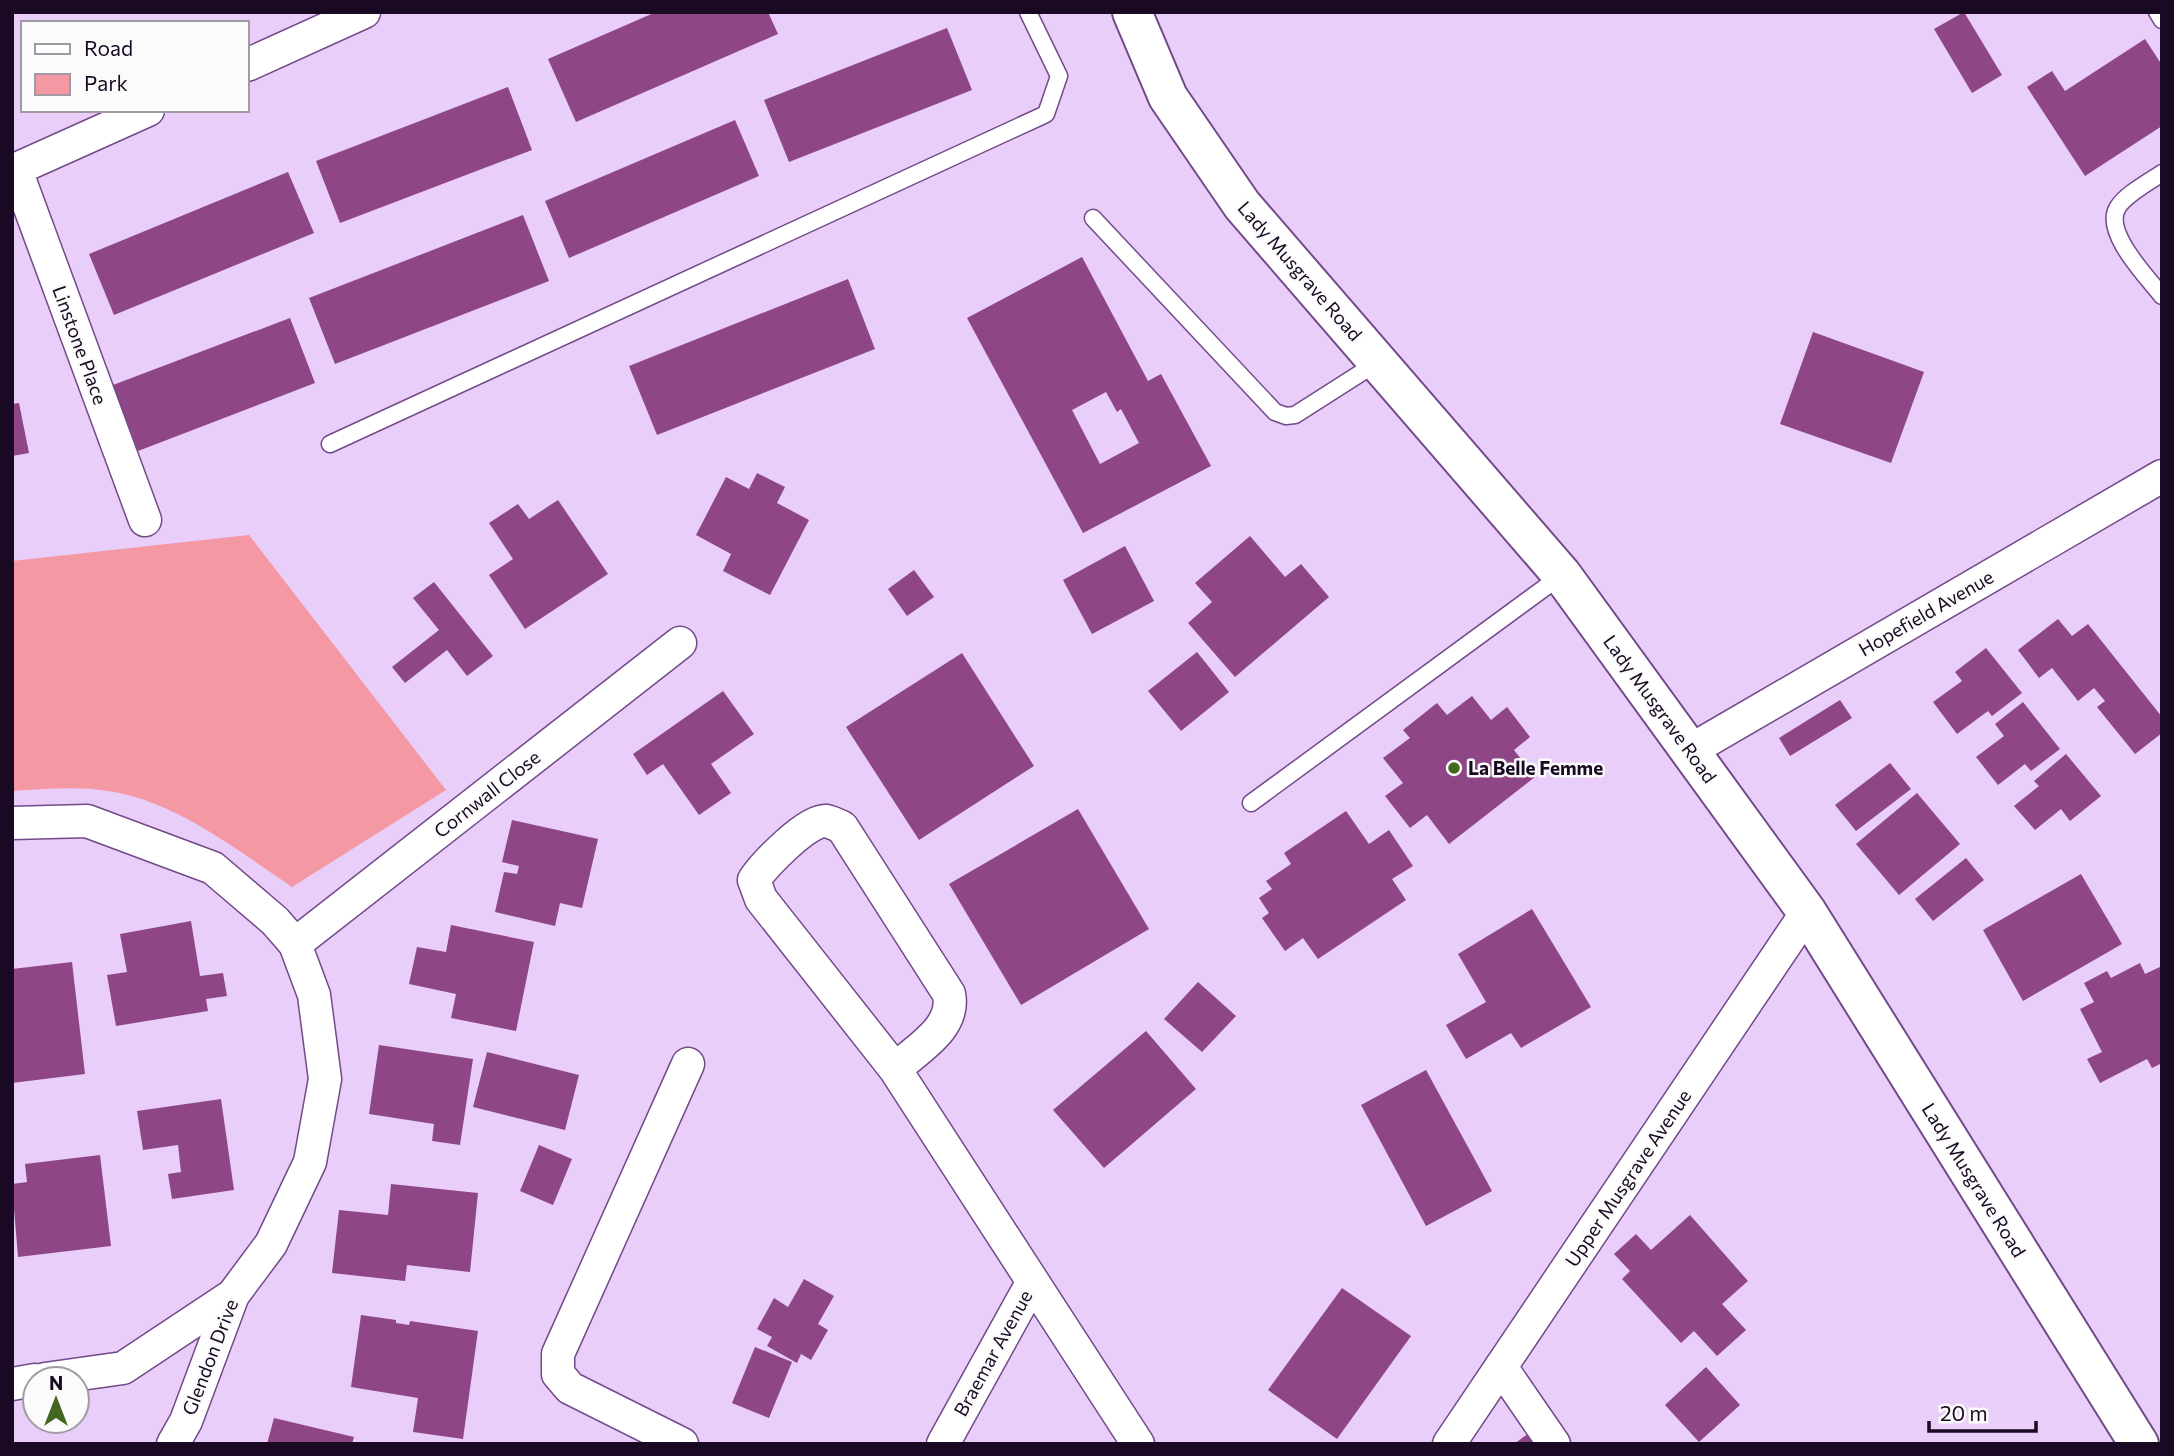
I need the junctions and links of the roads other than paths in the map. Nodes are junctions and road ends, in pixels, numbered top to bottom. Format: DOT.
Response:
graph roads {
  1 [pos="364,12"];
  2 [pos="1028,12"];
  3 [pos="1132,12"];
  4 [pos="2157,12"];
  5 [pos="2162,20"];
  6 [pos="248,65"];
  7 [pos="144,112"];
  8 [pos="14,171"];
  9 [pos="2162,173"];
  10 [pos="1093,218"];
  11 [pos="2162,296"];
  12 [pos="1378,362"];
  13 [pos="330,444"];
  14 [pos="2162,477"];
  15 [pos="145,520"];
  16 [pos="1562,575"];
  17 [pos="680,643"];
  18 [pos="1691,750"];
  19 [pos="1251,803"];
  20 [pos="12,823"];
  21 [pos="1807,912"];
  22 [pos="295,944"];
  23 [pos="688,1064"];
  24 [pos="895,1069"];
  25 [pos="1032,1283"];
  26 [pos="233,1295"];
  27 [pos="1501,1367"];
  28 [pos="91,1373"];
  29 [pos="173,1444"];
  30 [pos="681,1444"];
  31 [pos="943,1444"];
  32 [pos="1138,1444"];
  33 [pos="1450,1444"];
  34 [pos="1554,1444"];
  35 [pos="2139,1444"];
  1 -- 6 [label="street"];
  2 -- 13 [label="lane"];
  3 -- 12 [label="main road, Lady Musgrave Road"];
  4 -- 5 [label="lane"];
  7 -- 8 [label="street"];
  8 -- 15 [label="street, Linstone Place"];
  9 -- 11 [label="lane"];
  10 -- 12 [label="lane"];
  12 -- 16 [label="main road, Lady Musgrave Road"];
  14 -- 18 [label="street, Hopefield Avenue"];
  16 -- 18 [label="main road, Lady Musgrave Road"];
  16 -- 19 [label="lane"];
  17 -- 22 [label="street, Cornwall Close"];
  18 -- 21 [label="main road, Lady Musgrave Road"];
  20 -- 22 [label="street, Glendon Drive"];
  21 -- 27 [label="street, Upper Musgrave Avenue"];
  21 -- 35 [label="main road, Lady Musgrave Road"];
  22 -- 26 [label="street, Glendon Drive"];
  23 -- 30 [label="street"];
  24 -- 24 [label="street"];
  24 -- 25 [label="street"];
  25 -- 31 [label="street, Braemar Avenue"];
  25 -- 32 [label="street, Braemar Avenue"];
  26 -- 28 [label="street"];
  26 -- 29 [label="street, Glendon Drive"];
  27 -- 33 [label="street, Upper Musgrave Avenue"];
  27 -- 34 [label="street"];
}
